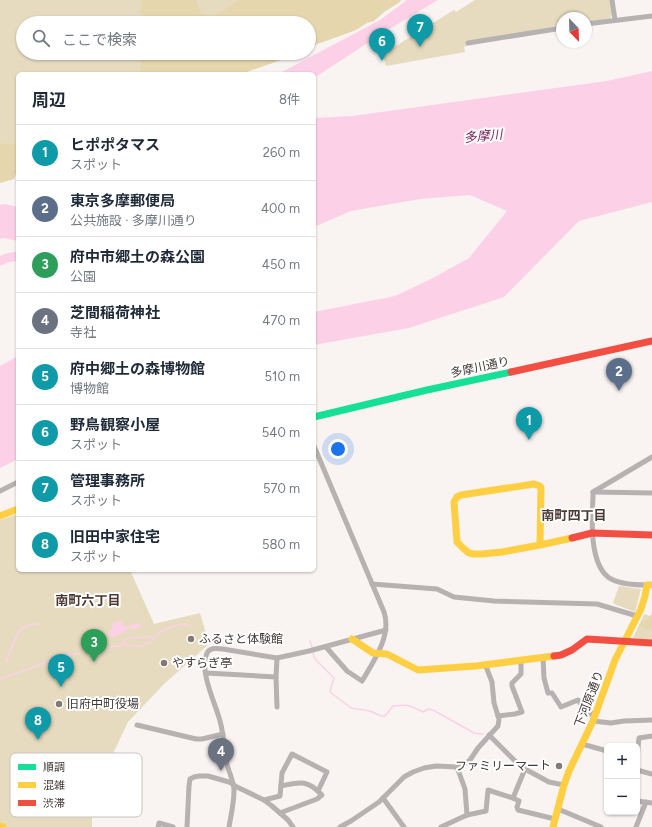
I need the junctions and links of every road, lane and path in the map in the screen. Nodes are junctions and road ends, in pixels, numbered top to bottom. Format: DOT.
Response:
graph roads {
  1 [pos="612,0"];
  2 [pos="652,16"];
  3 [pos="615,20"];
  4 [pos="592,23"];
  5 [pos="556,29"];
  6 [pos="468,43"];
  7 [pos="652,341"];
  8 [pos="316,416"];
  9 [pos="316,451"];
  10 [pos="652,457"];
  11 [pos="16,483"];
  12 [pos="0,491"];
  13 [pos="594,492"];
  14 [pos="652,493"];
  15 [pos="16,510"];
  16 [pos="0,516"];
  17 [pos="592,533"];
  18 [pos="652,535"];
  19 [pos="540,544"];
  20 [pos="372,584"];
  21 [pos="650,585"];
  22 [pos="638,616"];
  23 [pos="386,630"];
  24 [pos="352,639"];
  25 [pos="625,641"];
  26 [pos="652,643"];
  27 [pos="326,646"];
  28 [pos="377,653"];
  29 [pos="543,657"];
  30 [pos="277,658"];
  31 [pos="520,660"];
  32 [pos="486,664"];
  33 [pos="206,673"];
  34 [pos="276,678"];
  35 [pos="277,707"];
  36 [pos="597,712"];
  37 [pos="498,716"];
  38 [pos="652,720"];
  39 [pos="593,721"];
  40 [pos="137,725"];
  41 [pos="223,734"];
  42 [pos="489,735"];
  43 [pos="652,736"];
  44 [pos="638,743"];
  45 [pos="582,744"];
  46 [pos="604,750"];
  47 [pos="457,767"];
  48 [pos="525,768"];
  49 [pos="640,771"];
  50 [pos="652,774"];
  51 [pos="233,784"];
  52 [pos="564,785"];
  53 [pos="281,786"];
  54 [pos="318,791"];
  55 [pos="383,798"];
  56 [pos="513,798"];
  57 [pos="264,800"];
  58 [pos="640,801"];
  59 [pos="646,802"];
  60 [pos="652,803"];
  61 [pos="558,808"];
  62 [pos="280,813"];
  63 [pos="467,815"];
  64 [pos="555,819"];
  65 [pos="0,826"];
  66 [pos="3,827"];
  67 [pos="158,827"];
  68 [pos="173,827"];
  69 [pos="187,827"];
  70 [pos="229,827"];
  71 [pos="293,827"];
  72 [pos="340,827"];
  73 [pos="404,827"];
  74 [pos="441,827"];
  75 [pos="553,827"];
  76 [pos="601,827"];
  77 [pos="636,827"];
  1 -- 3 [label="street"];
  2 -- 3 [label="street"];
  3 -- 4 [label="street"];
  5 -- 6 [label="street"];
  7 -- 8 [label="street, 多摩川通り"];
  9 -- 20 [label="street"];
  10 -- 13 [label="street"];
  11 -- 12 [label="street"];
  13 -- 14 [label="street"];
  13 -- 17 [label="street"];
  15 -- 16 [label="street"];
  17 -- 18 [label="street"];
  17 -- 19 [label="street"];
  17 -- 21 [label="street"];
  19 -- 19 [label="street"];
  20 -- 22 [label="street"];
  20 -- 23 [label="street"];
  21 -- 22 [label="street, 下河原通り"];
  22 -- 25 [label="street, 下河原通り"];
  23 -- 24 [label="street"];
  23 -- 28 [label="street"];
  24 -- 27 [label="street"];
  24 -- 28 [label="street"];
  25 -- 26 [label="street"];
  25 -- 29 [label="street"];
  25 -- 36 [label="street, 下河原通り"];
  27 -- 28 [label="street"];
  27 -- 30 [label="street"];
  28 -- 32 [label="street"];
  29 -- 31 [label="street"];
  29 -- 36 [label="street"];
  30 -- 33 [label="street"];
  30 -- 34 [label="street"];
  31 -- 32 [label="street"];
  31 -- 37 [label="street"];
  32 -- 37 [label="street"];
  33 -- 34 [label="street"];
  33 -- 41 [label="street"];
  34 -- 35 [label="street"];
  36 -- 39 [label="street, 下河原通り"];
  37 -- 42 [label="street"];
  38 -- 39 [label="street"];
  39 -- 45 [label="street, 下河原通り"];
  40 -- 41 [label="street"];
  41 -- 51 [label="street"];
  42 -- 47 [label="street"];
  42 -- 48 [label="street"];
  43 -- 44 [label="street"];
  45 -- 46 [label="street"];
  45 -- 52 [label="street, 下河原通り"];
  47 -- 55 [label="street"];
  47 -- 63 [label="street"];
  48 -- 52 [label="street"];
  48 -- 56 [label="street"];
  49 -- 50 [label="street"];
  51 -- 57 [label="street"];
  51 -- 69 [label="street"];
  51 -- 70 [label="street"];
  52 -- 61 [label="street, 下河原通り"];
  53 -- 54 [label="street"];
  53 -- 54 [label="street"];
  53 -- 57 [label="street"];
  54 -- 62 [label="street"];
  55 -- 72 [label="street"];
  55 -- 73 [label="street"];
  56 -- 63 [label="street"];
  56 -- 64 [label="street"];
  57 -- 62 [label="street"];
  58 -- 59 [label="street"];
  59 -- 60 [label="street"];
  59 -- 77 [label="street"];
  61 -- 64 [label="street, 下河原通り"];
  61 -- 76 [label="street"];
  62 -- 71 [label="street"];
  63 -- 74 [label="street"];
  64 -- 75 [label="street, 下河原通り"];
  65 -- 66 [label="street"];
  67 -- 68 [label="street"];
}
